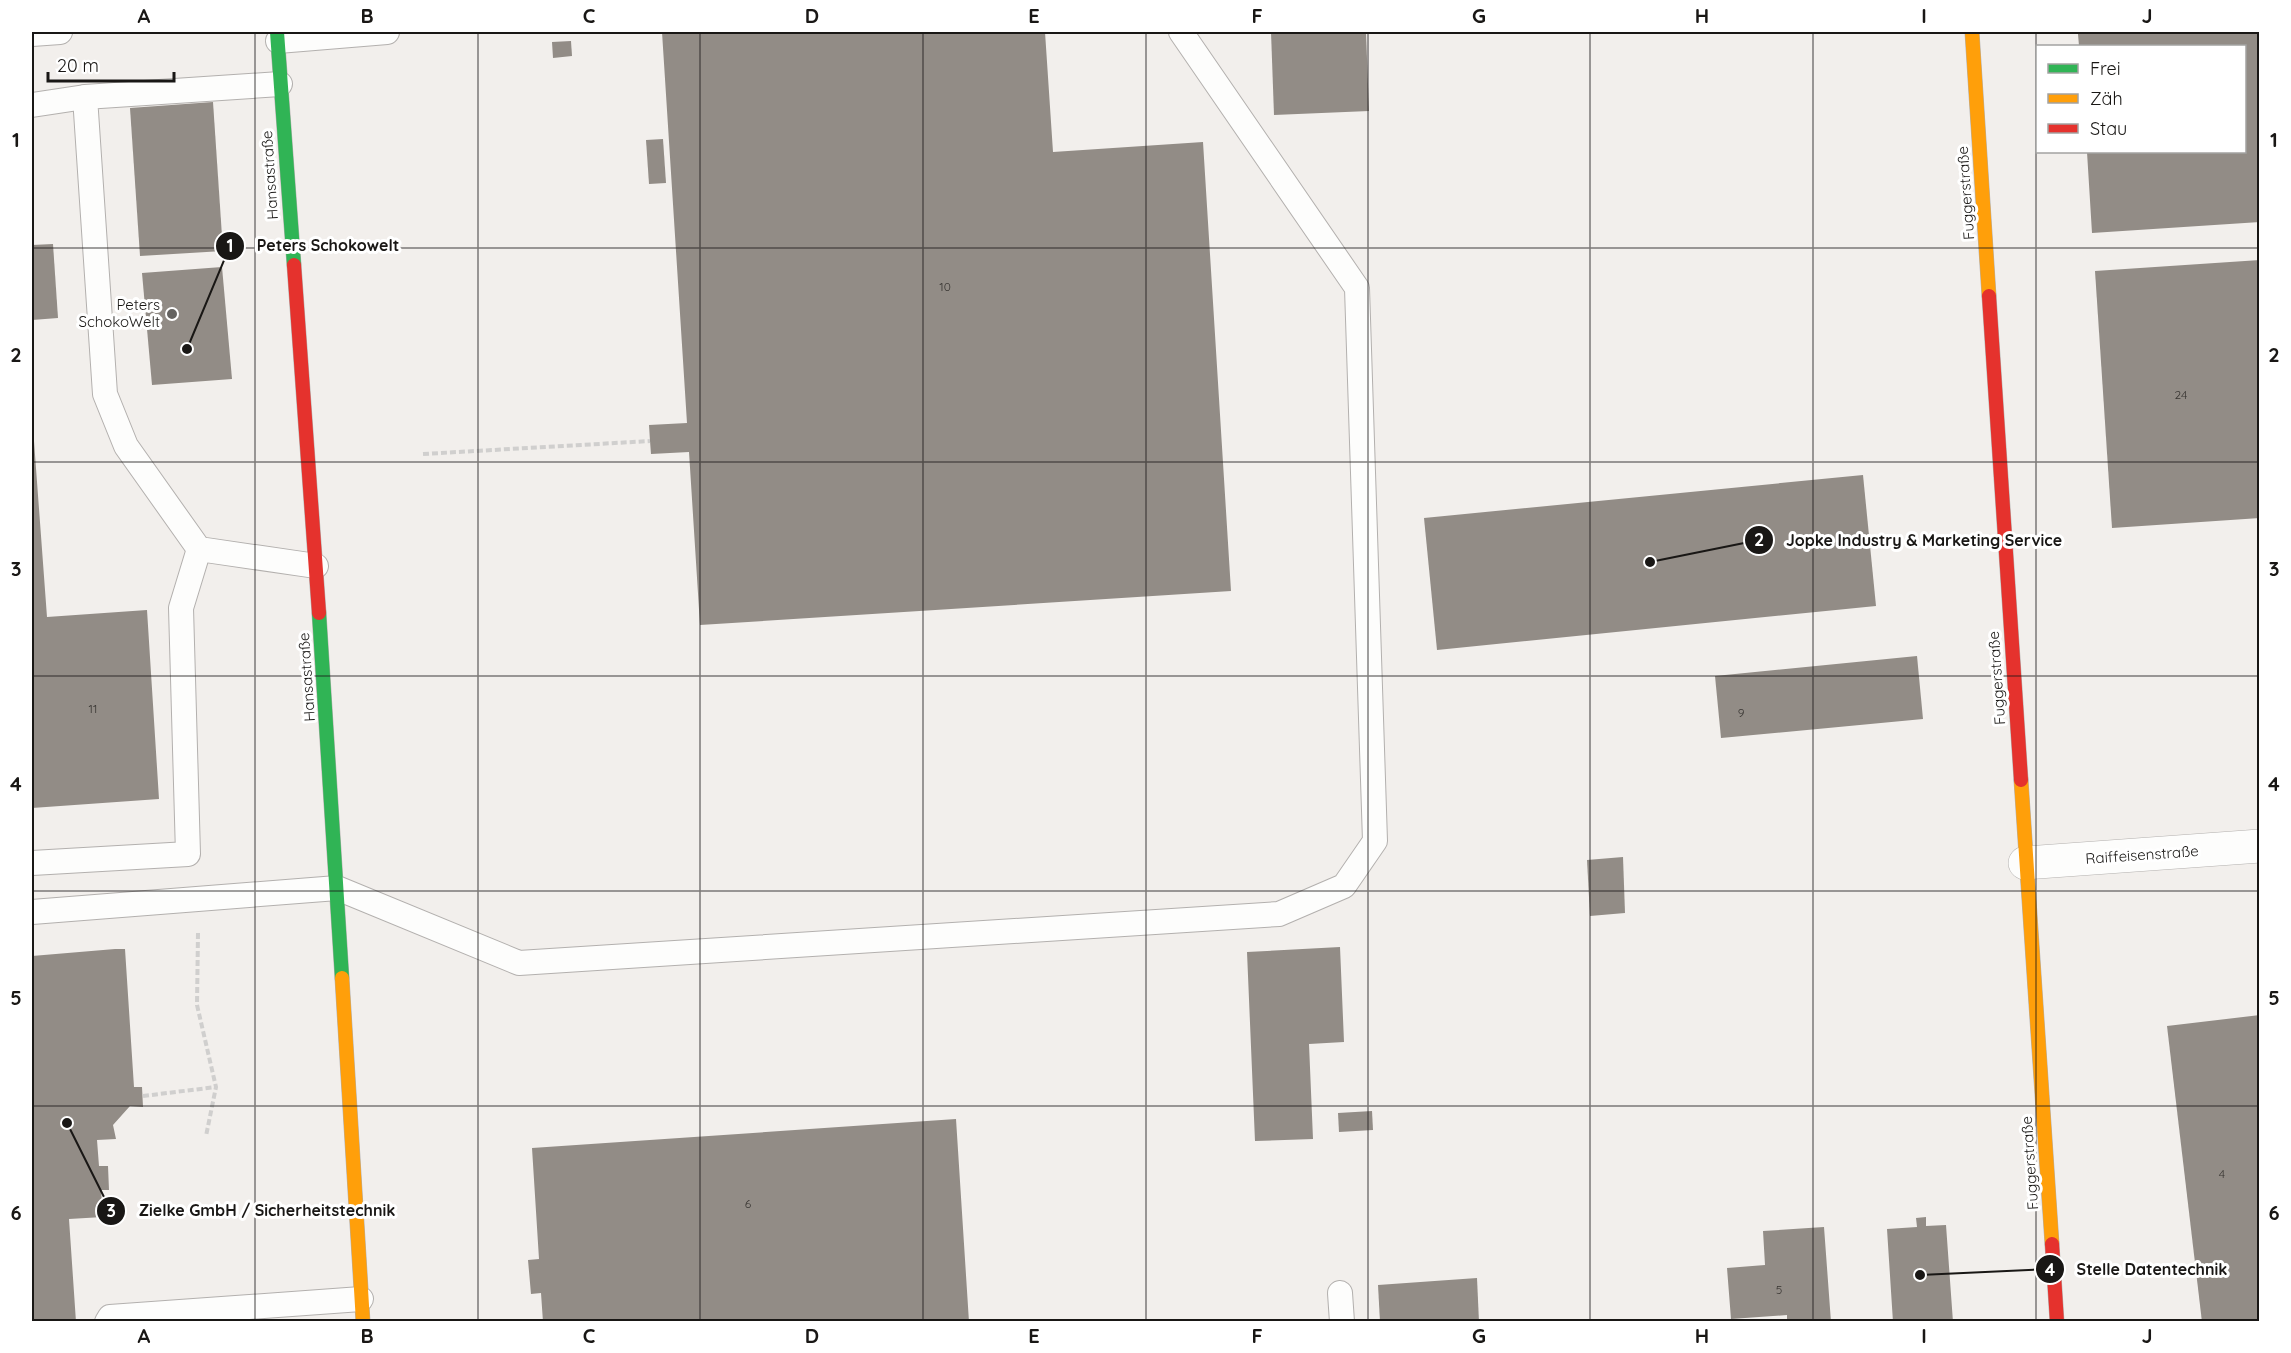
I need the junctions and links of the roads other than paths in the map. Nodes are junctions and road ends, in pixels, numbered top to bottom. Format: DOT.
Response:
graph roads {
  1 [pos="60,32"];
  2 [pos="387,32"];
  3 [pos="1181,32"];
  4 [pos="1972,32"];
  5 [pos="32,34"];
  6 [pos="277,36"];
  7 [pos="280,84"];
  8 [pos="85,97"];
  9 [pos="32,105"];
  10 [pos="199,549"];
  11 [pos="316,566"];
  12 [pos="2259,846"];
  13 [pos="32,863"];
  14 [pos="2025,863"];
  15 [pos="337,888"];
  16 [pos="32,912"];
  17 [pos="1340,1293"];
  18 [pos="362,1310"];
  19 [pos="107,1322"];
  20 [pos="1342,1322"];
  21 [pos="2057,1322"];
  1 -- 5 [label="lane"];
  2 -- 6 [label="lane"];
  3 -- 15 [label="lane"];
  4 -- 14 [label="street, Fuggerstraße"];
  6 -- 7 [label="street, Hansastraße"];
  7 -- 8 [label="lane"];
  7 -- 11 [label="street, Hansastraße"];
  8 -- 9 [label="lane"];
  8 -- 10 [label="lane"];
  10 -- 11 [label="lane"];
  10 -- 13 [label="lane"];
  11 -- 15 [label="street, Hansastraße"];
  12 -- 14 [label="street, Raiffeisenstraße"];
  14 -- 21 [label="street, Fuggerstraße"];
  15 -- 16 [label="lane"];
  15 -- 18 [label="street, Hansastraße"];
  17 -- 20 [label="lane"];
  18 -- 19 [label="lane"];
}
